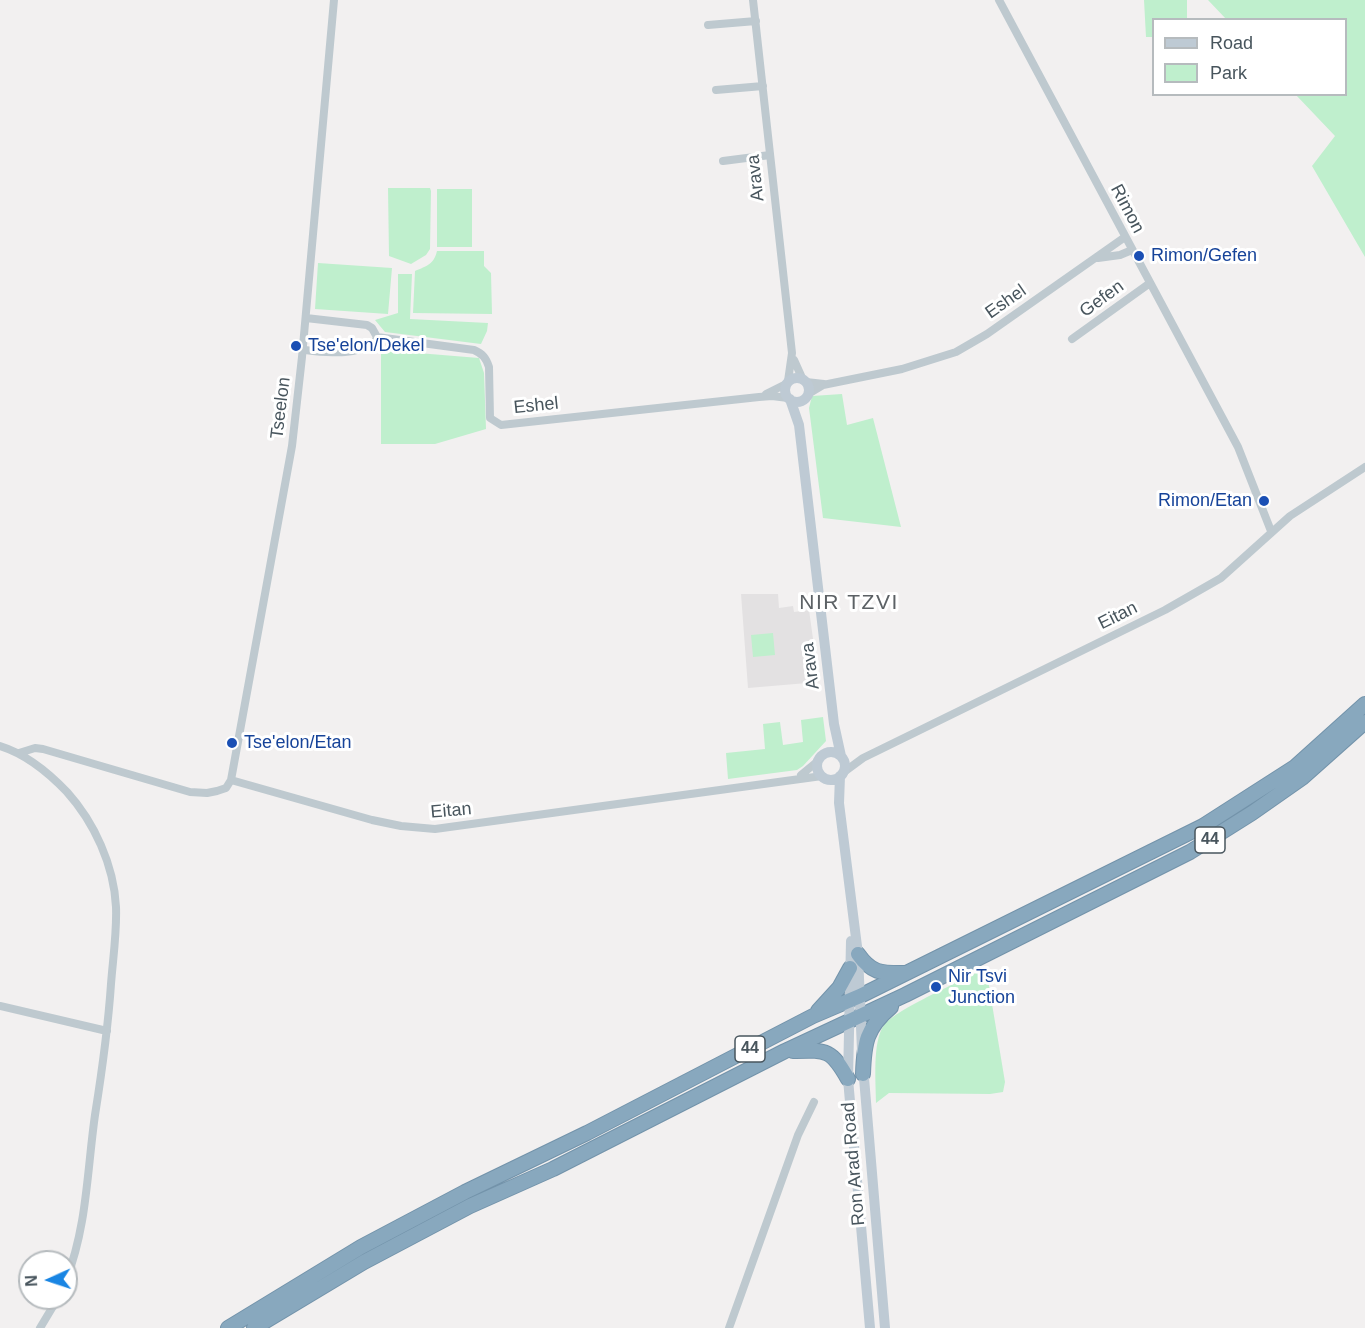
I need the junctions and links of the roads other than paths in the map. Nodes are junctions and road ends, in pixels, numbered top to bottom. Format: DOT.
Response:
graph roads {
  1 [pos="334,0"];
  2 [pos="753,0"];
  3 [pos="999,0"];
  4 [pos="756,21"];
  5 [pos="708,25"];
  6 [pos="763,86"];
  7 [pos="716,90"];
  8 [pos="770,155"];
  9 [pos="723,161"];
  10 [pos="1125,237"];
  11 [pos="1132,250"];
  12 [pos="1092,262"];
  13 [pos="1150,283"];
  14 [pos="306,318"];
  15 [pos="377,337"];
  16 [pos="1072,339"];
  17 [pos="303,350"];
  18 [pos="792,352"];
  19 [pos="804,381"];
  20 [pos="787,383"];
  21 [pos="828,384"];
  22 [pos="759,397"];
  23 [pos="806,397"];
  24 [pos="789,399"];
  25 [pos="799,425"];
  26 [pos="1365,467"];
  27 [pos="1271,531"];
  28 [pos="1365,704"];
  29 [pos="1365,722"];
  30 [pos="834,724"];
  31 [pos="0,746"];
  32 [pos="19,753"];
  33 [pos="841,756"];
  34 [pos="821,757"];
  35 [pos="863,758"];
  36 [pos="842,774"];
  37 [pos="823,777"];
  38 [pos="794,778"];
  39 [pos="231,780"];
  40 [pos="839,803"];
  41 [pos="852,907"];
  42 [pos="858,954"];
  43 [pos="850,968"];
  44 [pos="906,973"];
  45 [pos="905,995"];
  46 [pos="854,998"];
  47 [pos="0,1006"];
  48 [pos="813,1016"];
  49 [pos="854,1020"];
  50 [pos="107,1031"];
  51 [pos="785,1051"];
  52 [pos="863,1074"];
  53 [pos="848,1079"];
  54 [pos="814,1102"];
  55 [pos="76,1250"];
  56 [pos="51,1310"];
  57 [pos="40,1328"];
  58 [pos="228,1328"];
  59 [pos="254,1328"];
  60 [pos="729,1328"];
  61 [pos="870,1328"];
  62 [pos="885,1328"];
  1 -- 14 [label="street, Tseelon"];
  2 -- 4 [label="street, Arava"];
  3 -- 10 [label="street, Rimon"];
  4 -- 5 [label="street"];
  4 -- 6 [label="street, Arava"];
  6 -- 7 [label="street"];
  6 -- 8 [label="street, Arava"];
  8 -- 9 [label="street"];
  8 -- 18 [label="street, Arava"];
  10 -- 11 [label="street, Rimon"];
  10 -- 12 [label="street, Eshel"];
  11 -- 12 [label="street, Eshel"];
  11 -- 13 [label="street, Rimon"];
  12 -- 21 [label="street, Eshel"];
  13 -- 16 [label="street, Gefen"];
  13 -- 27 [label="street, Rimon"];
  14 -- 15 [label="street, Eshel"];
  14 -- 17 [label="street, Tseelon"];
  15 -- 17 [label="street"];
  15 -- 22 [label="street, Eshel"];
  17 -- 39 [label="street, Tseelon"];
  18 -- 19 [label="street, Arava"];
  18 -- 20 [label="street, Arava"];
  19 -- 20 [label="street"];
  19 -- 21 [label="street, Eshel"];
  19 -- 23 [label="street"];
  20 -- 22 [label="street, Eshel"];
  20 -- 24 [label="street"];
  21 -- 23 [label="street, Eshel"];
  22 -- 24 [label="street, Eshel"];
  23 -- 24 [label="street"];
  23 -- 25 [label="street, Arava"];
  24 -- 25 [label="street, Arava"];
  25 -- 30 [label="street, Arava"];
  26 -- 27 [label="street, Eitan"];
  27 -- 35 [label="street, Eitan"];
  28 -- 44 [label="highway, 44"];
  29 -- 45 [label="highway, 44"];
  30 -- 33 [label="street, Arava"];
  30 -- 34 [label="street, Arava"];
  31 -- 32 [label="street"];
  32 -- 39 [label="street"];
  32 -- 50 [label="street"];
  33 -- 34 [label="street"];
  33 -- 35 [label="street, Eitan"];
  33 -- 36 [label="street"];
  34 -- 37 [label="street"];
  34 -- 38 [label="street, Eitan"];
  35 -- 36 [label="street, Eitan"];
  36 -- 37 [label="street"];
  36 -- 40 [label="street"];
  37 -- 38 [label="street, Eitan"];
  37 -- 40 [label="street"];
  38 -- 39 [label="street, Eitan"];
  40 -- 41 [label="street"];
  41 -- 42 [label="street"];
  41 -- 43 [label="street"];
  42 -- 44 [label="highway"];
  42 -- 46 [label="street"];
  43 -- 46 [label="street"];
  43 -- 48 [label="highway"];
  44 -- 46 [label="highway, 44"];
  45 -- 49 [label="highway, 44"];
  45 -- 52 [label="highway"];
  46 -- 48 [label="highway, 44"];
  46 -- 49 [label="street, Ron Arad Road"];
  47 -- 50 [label="street"];
  48 -- 58 [label="highway, 44"];
  49 -- 51 [label="highway, 44"];
  49 -- 52 [label="street, Ron Arad Road"];
  49 -- 53 [label="street, Ron Arad Road"];
  50 -- 55 [label="street"];
  51 -- 53 [label="highway"];
  51 -- 59 [label="highway, 44"];
  52 -- 62 [label="street, Ron Arad Road"];
  53 -- 61 [label="street, Ron Arad Road"];
  54 -- 60 [label="street"];
  56 -- 57 [label="street"];
}
